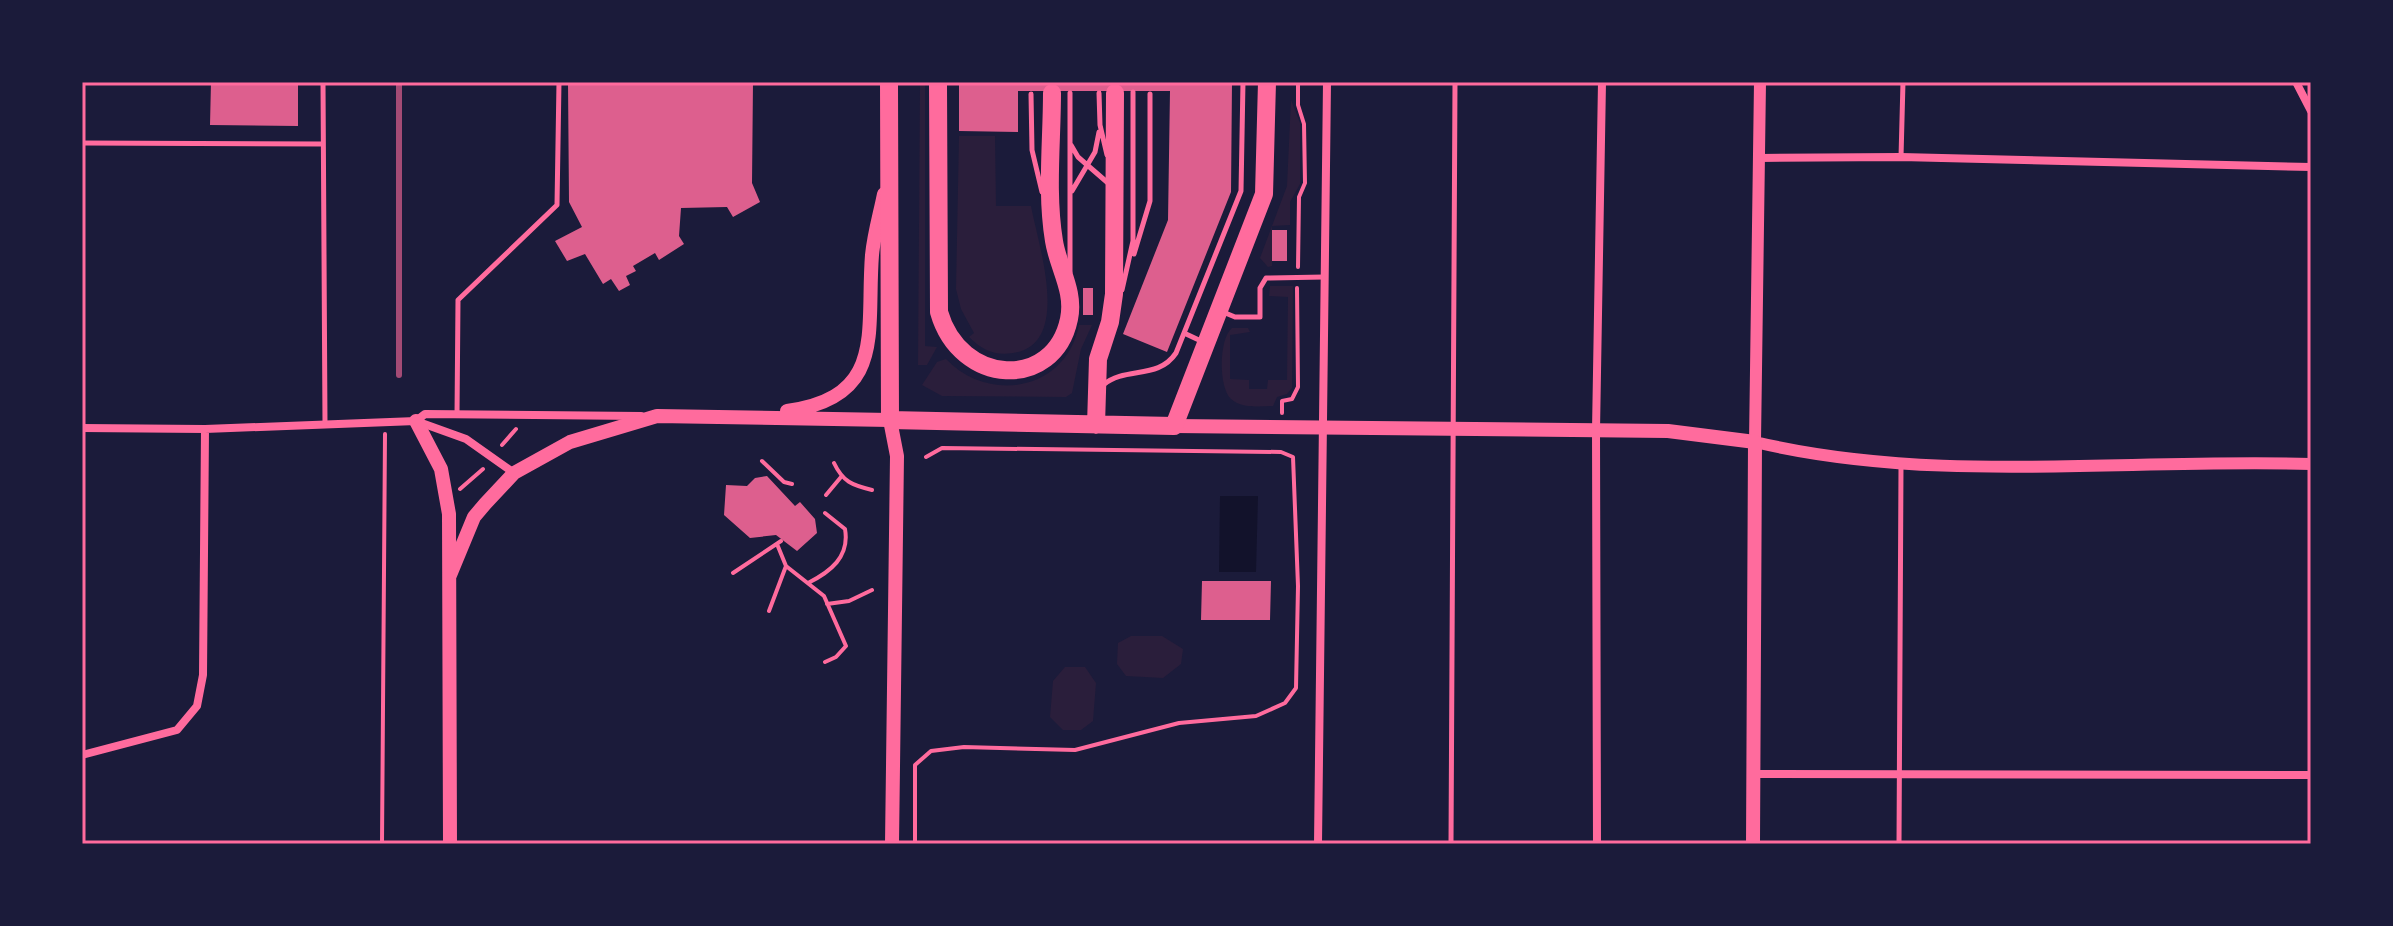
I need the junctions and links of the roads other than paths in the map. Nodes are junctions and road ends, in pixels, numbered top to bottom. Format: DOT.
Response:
graph roads {
  1 [pos="323,82"];
  2 [pos="559,82"];
  3 [pos="889,82"];
  4 [pos="938,82"];
  5 [pos="1243,82"];
  6 [pos="1267,82"];
  7 [pos="1327,82"];
  8 [pos="1455,82"];
  9 [pos="1602,82"];
  10 [pos="1760,82"];
  11 [pos="1903,82"];
  12 [pos="2296,82"];
  13 [pos="1061,93"];
  14 [pos="1115,93"];
  15 [pos="1031,94"];
  16 [pos="1150,94"];
  17 [pos="2311,111"];
  18 [pos="1099,115"];
  19 [pos="1069,136"];
  20 [pos="82,143"];
  21 [pos="323,144"];
  22 [pos="1901,157"];
  23 [pos="1759,158"];
  24 [pos="1087,165"];
  25 [pos="2311,167"];
  26 [pos="888,174"];
  27 [pos="1114,193"];
  28 [pos="1070,200"];
  29 [pos="1053,240"];
  30 [pos="1128,272"];
  31 [pos="1326,277"];
  32 [pos="1070,304"];
  33 [pos="1218,310"];
  34 [pos="1110,322"];
  35 [pos="1184,333"];
  36 [pos="1206,343"];
  37 [pos="1096,398"];
  38 [pos="457,416"];
  39 [pos="657,416"];
  40 [pos="746,417"];
  41 [pos="890,420"];
  42 [pos="416,421"];
  43 [pos="325,423"];
  44 [pos="1096,425"];
  45 [pos="1174,426"];
  46 [pos="1324,427"];
  47 [pos="82,428"];
  48 [pos="1455,428"];
  49 [pos="205,429"];
  50 [pos="1596,430"];
  51 [pos="1755,442"];
  52 [pos="2311,464"];
  53 [pos="1901,466"];
  54 [pos="514,473"];
  55 [pos="450,575"];
  56 [pos="82,755"];
  57 [pos="1900,773"];
  58 [pos="1752,774"];
  59 [pos="2311,775"];
  60 [pos="450,844"];
  61 [pos="892,844"];
  62 [pos="1318,844"];
  63 [pos="1451,844"];
  64 [pos="1597,844"];
  65 [pos="1753,844"];
  66 [pos="1899,844"];
  1 -- 21 [label="lane"];
  2 -- 38 [label="lane"];
  3 -- 26 [label="highway"];
  4 -- 32 [label="highway"];
  5 -- 35 [label="lane"];
  6 -- 33 [label="highway"];
  7 -- 31 [label="street"];
  8 -- 48 [label="lane"];
  9 -- 50 [label="street"];
  10 -- 23 [label="street"];
  11 -- 22 [label="lane"];
  12 -- 17 [label="street"];
  13 -- 19 [label="lane"];
  13 -- 29 [label="highway"];
  14 -- 18 [label="lane"];
  14 -- 27 [label="highway"];
  14 -- 30 [label="lane"];
  15 -- 29 [label="lane"];
  16 -- 30 [label="lane"];
  18 -- 24 [label="lane"];
  18 -- 27 [label="lane"];
  19 -- 24 [label="lane"];
  19 -- 28 [label="lane"];
  20 -- 21 [label="lane"];
  21 -- 43 [label="lane"];
  22 -- 23 [label="street"];
  22 -- 25 [label="street"];
  23 -- 51 [label="street"];
  24 -- 27 [label="lane"];
  24 -- 28 [label="lane"];
  26 -- 40 [label="main road"];
  26 -- 41 [label="highway"];
  27 -- 34 [label="highway"];
  28 -- 32 [label="lane"];
  29 -- 32 [label="highway"];
  30 -- 34 [label="lane"];
  31 -- 33 [label="lane"];
  31 -- 46 [label="street"];
  33 -- 36 [label="highway"];
  34 -- 37 [label="highway"];
  35 -- 36 [label="lane"];
  35 -- 37 [label="lane"];
  36 -- 45 [label="highway"];
  37 -- 44 [label="highway"];
  38 -- 39 [label="street"];
  38 -- 42 [label="street"];
  39 -- 40 [label="main road"];
  39 -- 54 [label="main road"];
  40 -- 41 [label="main road"];
  41 -- 44 [label="highway"];
  41 -- 61 [label="main road"];
  42 -- 43 [label="street"];
  42 -- 54 [label="street"];
  42 -- 55 [label="main road"];
  43 -- 49 [label="street"];
  44 -- 45 [label="highway"];
  45 -- 46 [label="main road"];
  46 -- 48 [label="main road"];
  46 -- 62 [label="street"];
  47 -- 49 [label="street"];
  48 -- 50 [label="main road"];
  48 -- 63 [label="lane"];
  49 -- 56 [label="street"];
  50 -- 51 [label="main road"];
  50 -- 64 [label="street"];
  51 -- 53 [label="street"];
  51 -- 58 [label="main road"];
  52 -- 53 [label="street"];
  53 -- 57 [label="lane"];
  54 -- 55 [label="main road"];
  55 -- 60 [label="main road"];
  57 -- 58 [label="street"];
  57 -- 59 [label="street"];
  57 -- 66 [label="lane"];
  58 -- 65 [label="main road"];
}
